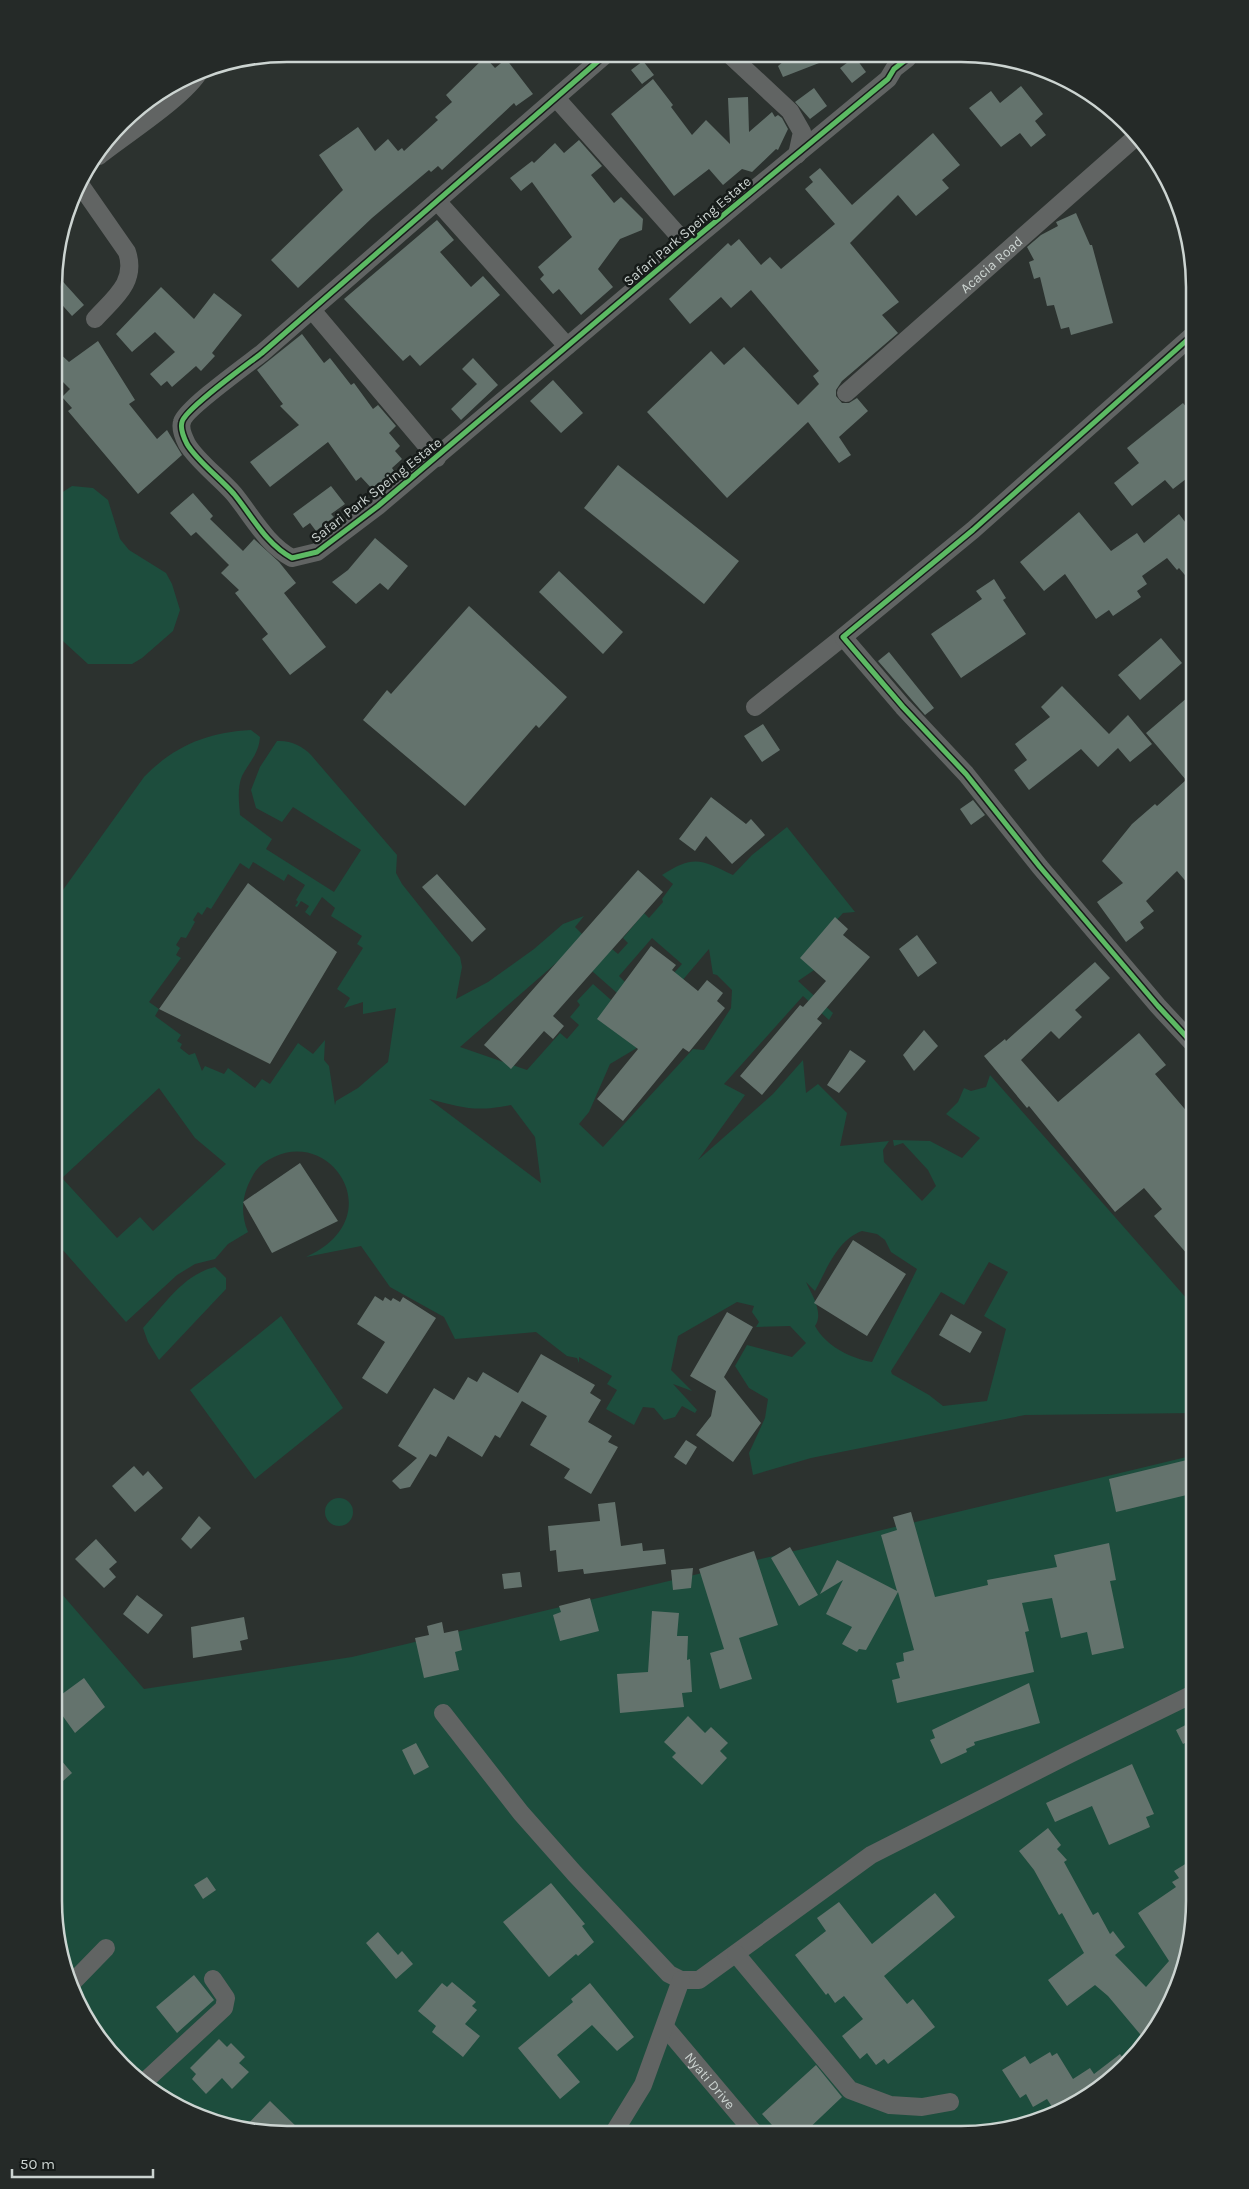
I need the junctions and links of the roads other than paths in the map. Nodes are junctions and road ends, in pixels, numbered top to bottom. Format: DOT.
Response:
graph roads {
  1 [pos="597,62"];
  2 [pos="737,62"];
  3 [pos="892,63"];
  4 [pos="187,86"];
  5 [pos="556,98"];
  6 [pos="1132,140"];
  7 [pos="112,146"];
  8 [pos="797,155"];
  9 [pos="85,191"];
  10 [pos="437,200"];
  11 [pos="687,245"];
  12 [pos="312,310"];
  13 [pos="95,319"];
  14 [pos="1186,341"];
  15 [pos="567,346"];
  16 [pos="846,393"];
  17 [pos="437,458"];
  18 [pos="844,636"];
  19 [pos="755,707"];
  20 [pos="1186,1036"];
  21 [pos="1186,1698"];
  22 [pos="444,1713"];
  23 [pos="106,1948"];
  24 [pos="736,1954"];
  25 [pos="213,1978"];
  26 [pos="76,1979"];
  27 [pos="681,1980"];
  28 [pos="665,2027"];
  29 [pos="148,2078"];
  30 [pos="950,2102"];
  31 [pos="617,2127"];
  32 [pos="749,2127"];
  1 -- 5 [label="street, Safari Park Speing Estate"];
  2 -- 8 [label="street"];
  3 -- 8 [label="street, Safari Park Speing Estate"];
  4 -- 7 [label="street"];
  5 -- 10 [label="street, Safari Park Speing Estate"];
  5 -- 11 [label="street"];
  6 -- 16 [label="street, Acacia Road"];
  8 -- 11 [label="street, Safari Park Speing Estate"];
  9 -- 13 [label="street"];
  10 -- 12 [label="street, Safari Park Speing Estate"];
  10 -- 15 [label="street"];
  11 -- 15 [label="street, Safari Park Speing Estate"];
  12 -- 17 [label="street"];
  12 -- 17 [label="street, Safari Park Speing Estate"];
  14 -- 18 [label="street"];
  15 -- 17 [label="street, Safari Park Speing Estate"];
  18 -- 19 [label="street"];
  18 -- 20 [label="street"];
  21 -- 24 [label="street"];
  22 -- 27 [label="street"];
  23 -- 26 [label="street"];
  24 -- 27 [label="street"];
  24 -- 30 [label="street"];
  25 -- 29 [label="street"];
  27 -- 28 [label="street"];
  28 -- 31 [label="street"];
  28 -- 32 [label="street, Nyati Drive"];
}
